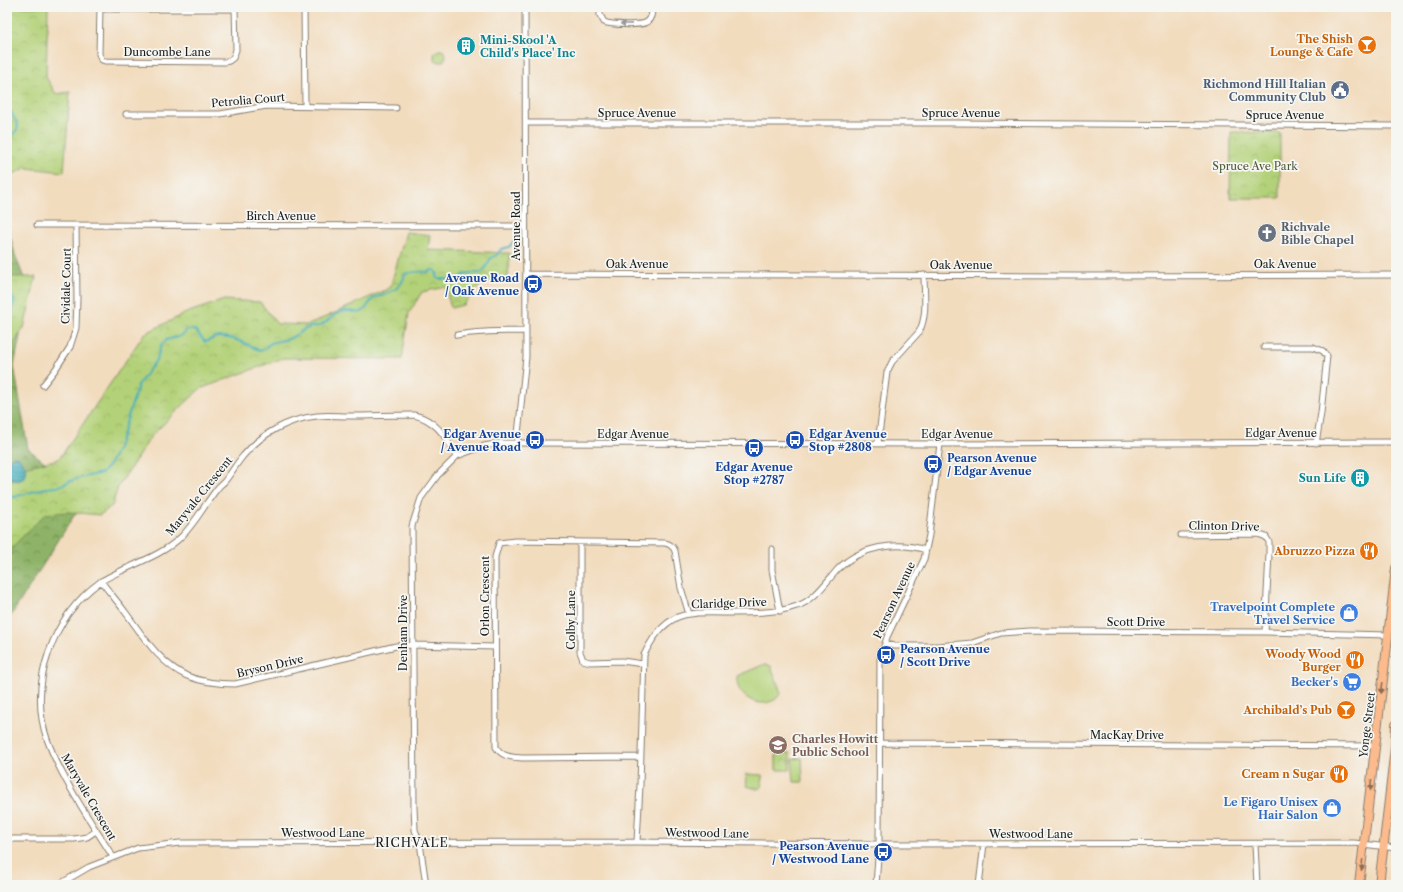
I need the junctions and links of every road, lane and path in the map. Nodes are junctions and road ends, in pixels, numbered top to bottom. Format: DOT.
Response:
graph roads {
  1 [pos="304,7"];
  2 [pos="525,7"];
  3 [pos="600,7"];
  4 [pos="652,7"];
  5 [pos="100,8"];
  6 [pos="235,8"];
  7 [pos="305,106"];
  8 [pos="396,108"];
  9 [pos="126,114"];
  10 [pos="526,124"];
  11 [pos="1396,126"];
  12 [pos="37,225"];
  13 [pos="76,225"];
  14 [pos="525,226"];
  15 [pos="526,274"];
  16 [pos="924,275"];
  17 [pos="1396,275"];
  18 [pos="526,331"];
  19 [pos="457,335"];
  20 [pos="1264,347"];
  21 [pos="43,385"];
  22 [pos="1396,442"];
  23 [pos="878,443"];
  24 [pos="1316,443"];
  25 [pos="517,444"];
  26 [pos="940,444"];
  27 [pos="457,456"];
  28 [pos="1181,535"];
  29 [pos="580,542"];
  30 [pos="772,549"];
  31 [pos="926,550"];
  32 [pos="1396,568"];
  33 [pos="101,581"];
  34 [pos="780,611"];
  35 [pos="689,614"];
  36 [pos="1265,632"];
  37 [pos="1389,636"];
  38 [pos="884,644"];
  39 [pos="413,645"];
  40 [pos="495,647"];
  41 [pos="643,664"];
  42 [pos="1396,724"];
  43 [pos="880,744"];
  44 [pos="1375,746"];
  45 [pos="640,757"];
  46 [pos="96,831"];
  47 [pos="7,839"];
  48 [pos="637,842"];
  49 [pos="420,843"];
  50 [pos="879,844"];
  51 [pos="984,844"];
  52 [pos="1255,844"];
  53 [pos="1364,844"];
  54 [pos="1384,847"];
  55 [pos="1396,848"];
  56 [pos="113,858"];
  57 [pos="58,885"];
  58 [pos="426,885"];
  59 [pos="876,885"];
  60 [pos="979,885"];
  61 [pos="1257,885"];
  62 [pos="1359,885"];
  63 [pos="1379,885"];
  1 -- 7 [label="street"];
  2 -- 10 [label="street, Avenue Road"];
  4 -- 3 [label="street, one-way"];
  5 -- 6 [label="street, Duncombe Lane"];
  5 -- 6 [label="street, Duncombe Lane"];
  7 -- 8 [label="street, Petrolia Court"];
  7 -- 9 [label="street, Petrolia Court"];
  10 -- 11 [label="street, Spruce Avenue"];
  10 -- 14 [label="street, Avenue Road"];
  12 -- 13 [label="street, Birch Avenue"];
  13 -- 14 [label="street, Birch Avenue"];
  13 -- 21 [label="street, Cividale Court"];
  14 -- 15 [label="street, Avenue Road"];
  15 -- 16 [label="street, Oak Avenue"];
  15 -- 18 [label="street, Avenue Road"];
  16 -- 17 [label="street, Oak Avenue"];
  16 -- 23 [label="street"];
  18 -- 19 [label="street"];
  18 -- 25 [label="street, Avenue Road"];
  20 -- 24 [label="street"];
  22 -- 24 [label="street, Edgar Avenue"];
  23 -- 25 [label="street, Edgar Avenue"];
  23 -- 26 [label="street, Edgar Avenue"];
  24 -- 26 [label="street, Edgar Avenue"];
  25 -- 27 [label="street, Denham Drive"];
  26 -- 31 [label="street, Pearson Avenue"];
  27 -- 33 [label="street, Maryvale Crescent"];
  27 -- 39 [label="street, Denham Drive"];
  28 -- 36 [label="street, Clinton Drive"];
  29 -- 35 [label="street, Orlon Crescent"];
  29 -- 40 [label="street, Orlon Crescent"];
  29 -- 41 [label="street, Colby Lane"];
  30 -- 34 [label="street"];
  31 -- 34 [label="street, Claridge Drive"];
  31 -- 38 [label="street, Pearson Avenue"];
  32 -- 37 [label="main road, Yonge Street"];
  33 -- 39 [label="street, Bryson Drive"];
  33 -- 46 [label="street, Maryvale Crescent"];
  34 -- 35 [label="street, Claridge Drive"];
  35 -- 41 [label="street, Claridge Drive"];
  36 -- 37 [label="street, Scott Drive"];
  36 -- 38 [label="street, Scott Drive"];
  37 -- 44 [label="main road, Yonge Street, one-way"];
  38 -- 43 [label="street, Pearson Avenue"];
  39 -- 40 [label="street, Bryson Drive"];
  39 -- 49 [label="street, Denham Drive"];
  40 -- 45 [label="street, Orlon Crescent"];
  41 -- 45 [label="street, Claridge Drive"];
  42 -- 54 [label="main road"];
  43 -- 44 [label="street, MacKay Drive"];
  43 -- 50 [label="street, Pearson Avenue"];
  44 -- 53 [label="main road, Yonge Street, one-way"];
  45 -- 48 [label="street, Claridge Drive"];
  46 -- 47 [label="street"];
  46 -- 56 [label="street, Maryvale Crescent"];
  48 -- 49 [label="street, Westwood Lane"];
  48 -- 50 [label="street, Westwood Lane"];
  49 -- 56 [label="street, Westwood Lane"];
  49 -- 58 [label="street, Denham Drive"];
  50 -- 51 [label="street, Westwood Lane"];
  50 -- 59 [label="street, Pearson Avenue"];
  51 -- 52 [label="street, Westwood Lane"];
  51 -- 60 [label="street"];
  52 -- 53 [label="street, Westwood Lane"];
  52 -- 61 [label="street"];
  53 -- 54 [label="street, Westwood Lane"];
  53 -- 62 [label="main road, Yonge Street, one-way"];
  54 -- 55 [label="street, Westwood Lane"];
  54 -- 63 [label="main road"];
  56 -- 57 [label="street, Westwood Lane"];
}
